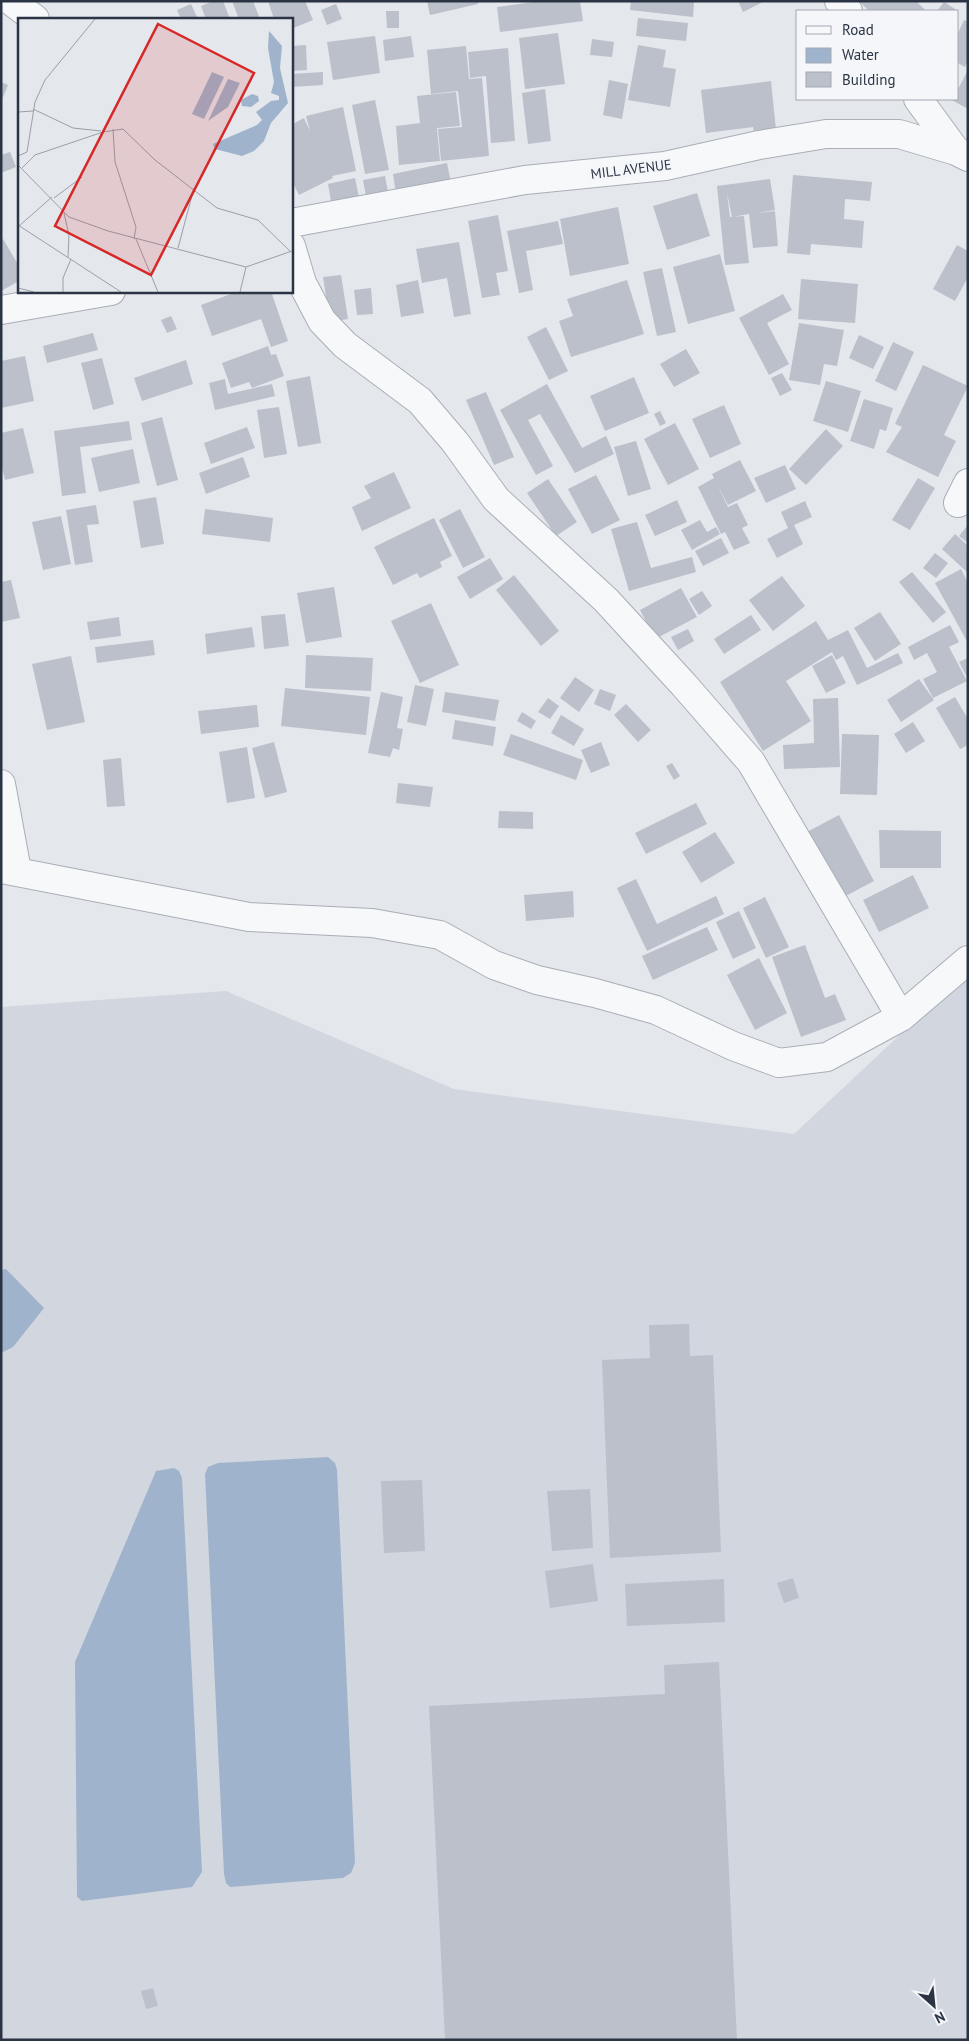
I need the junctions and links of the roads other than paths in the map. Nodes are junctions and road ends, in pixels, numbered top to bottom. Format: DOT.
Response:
graph roads {
  1 [pos="10,1"];
  2 [pos="34,18"];
  3 [pos="919,100"];
  4 [pos="962,154"];
  5 [pos="292,223"];
  6 [pos="292,249"];
  7 [pos="105,292"];
  8 [pos="1,310"];
  9 [pos="1,784"];
  10 [pos="9,870"];
  11 [pos="968,960"];
  12 [pos="901,1017"];
  1 -- 2 [label="street"];
  3 -- 4 [label="street"];
  4 -- 5 [label="street, MILL AVENUE"];
  6 -- 12 [label="street"];
  7 -- 8 [label="street"];
  9 -- 10 [label="street"];
  10 -- 12 [label="street"];
  11 -- 12 [label="street"];
}
